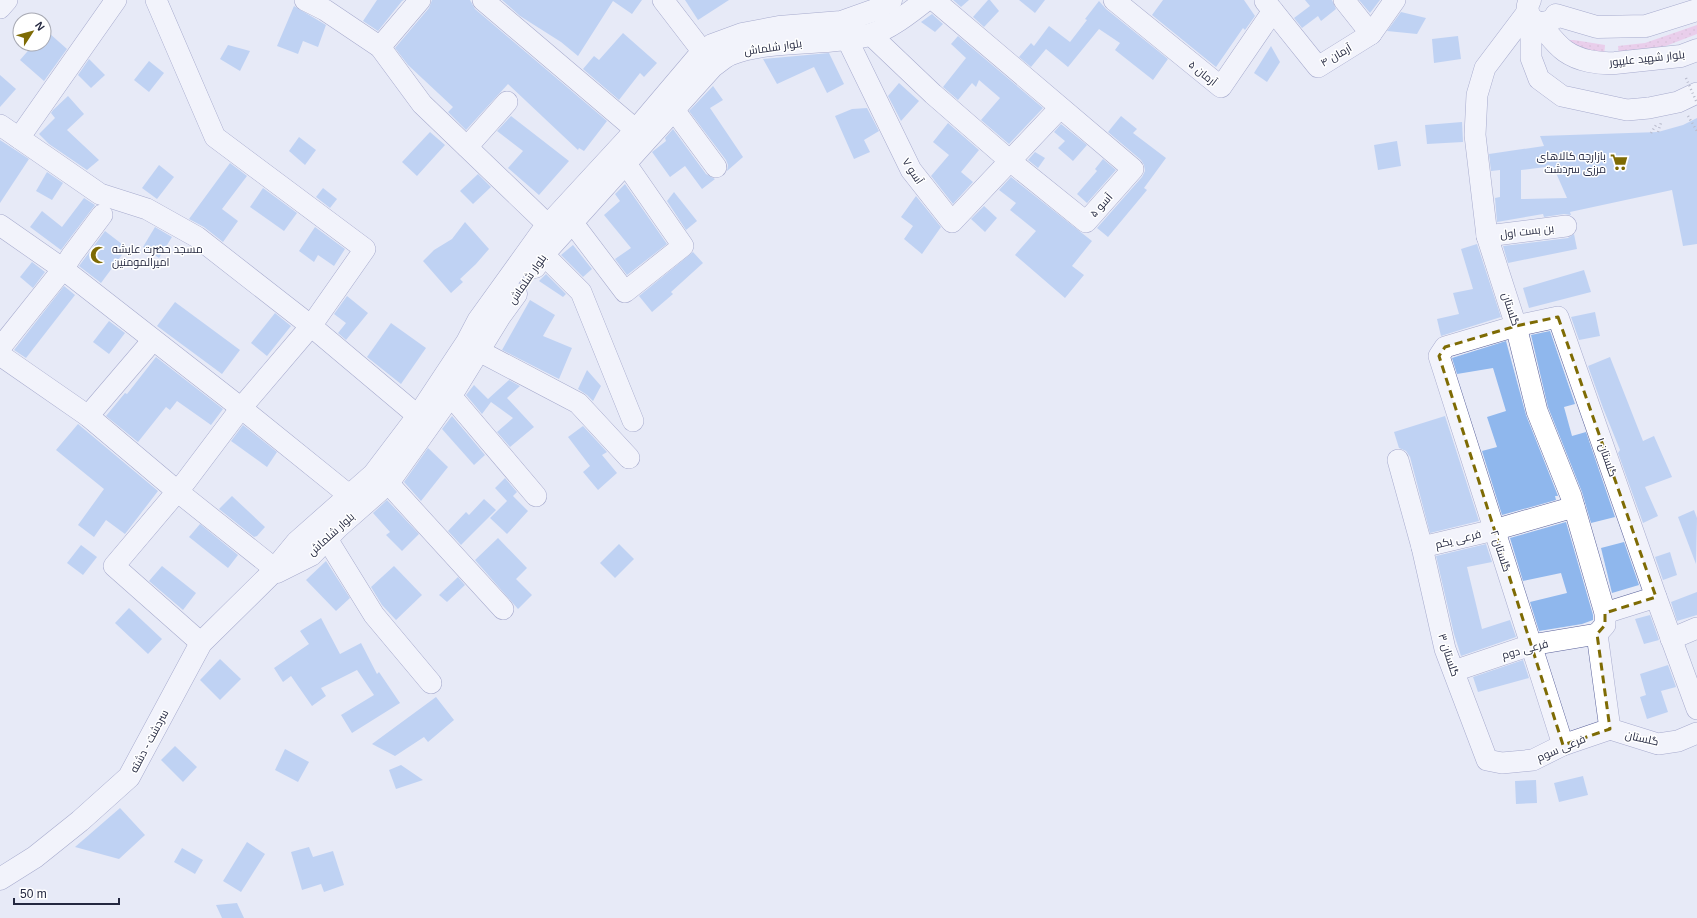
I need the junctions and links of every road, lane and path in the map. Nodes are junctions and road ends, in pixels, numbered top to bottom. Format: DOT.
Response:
graph roads {
  1 [pos="7,0"];
  2 [pos="116,0"];
  3 [pos="156,0"];
  4 [pos="305,0"];
  5 [pos="420,0"];
  6 [pos="483,0"];
  7 [pos="663,0"];
  8 [pos="891,0"];
  9 [pos="926,0"];
  10 [pos="934,0"];
  11 [pos="1114,0"];
  12 [pos="1344,0"];
  13 [pos="1395,0"];
  14 [pos="1269,5"];
  15 [pos="0,8"];
  16 [pos="1697,10"];
  17 [pos="1540,11"];
  18 [pos="1371,34"];
  19 [pos="871,35"];
  20 [pos="847,39"];
  21 [pos="380,48"];
  22 [pos="1697,50"];
  23 [pos="704,52"];
  24 [pos="1691,86"];
  25 [pos="507,102"];
  26 [pos="1697,103"];
  27 [pos="1060,108"];
  28 [pos="674,110"];
  29 [pos="1686,113"];
  30 [pos="0,125"];
  31 [pos="636,130"];
  32 [pos="1697,131"];
  33 [pos="1658,132"];
  34 [pos="1651,133"];
  35 [pos="19,138"];
  36 [pos="467,147"];
  37 [pos="1009,160"];
  38 [pos="626,164"];
  39 [pos="716,166"];
  40 [pos="102,214"];
  41 [pos="572,222"];
  42 [pos="0,224"];
  43 [pos="548,225"];
  44 [pos="1566,226"];
  45 [pos="1487,236"];
  46 [pos="544,255"];
  47 [pos="63,269"];
  48 [pos="310,326"];
  49 [pos="1516,326"];
  50 [pos="153,340"];
  51 [pos="0,348"];
  52 [pos="479,351"];
  53 [pos="0,355"];
  54 [pos="450,396"];
  55 [pos="241,408"];
  56 [pos="88,416"];
  57 [pos="418,416"];
  58 [pos="633,421"];
  59 [pos="629,458"];
  60 [pos="1398,460"];
  61 [pos="388,483"];
  62 [pos="177,491"];
  63 [pos="536,496"];
  64 [pos="1574,507"];
  65 [pos="337,518"];
  66 [pos="1494,530"];
  67 [pos="1422,548"];
  68 [pos="272,572"];
  69 [pos="1656,597"];
  70 [pos="503,609"];
  71 [pos="1605,613"];
  72 [pos="1697,628"];
  73 [pos="1597,634"];
  74 [pos="1671,639"];
  75 [pos="201,643"];
  76 [pos="1531,645"];
  77 [pos="1454,671"];
  78 [pos="431,683"];
  79 [pos="1697,709"];
  80 [pos="1610,730"];
  81 [pos="1697,733"];
  82 [pos="1563,745"];
  83 [pos="1487,760"];
  84 [pos="0,879"];
  1 -- 15 [label="street"];
  2 -- 35 [label="street"];
  3 -- 48 [label="street"];
  4 -- 21 [label="street"];
  5 -- 21 [label="street"];
  6 -- 31 [label="street"];
  7 -- 23 [label="street"];
  8 -- 23 [label="main road, بلوار شلماش"];
  9 -- 19 [label="main road, بلوار شلماش"];
  10 -- 27 [label="street, آسو ۵"];
  11 -- 14 [label="street, آرمان ۵"];
  12 -- 18 [label="street"];
  13 -- 18 [label="street, آرمان ۴"];
  14 -- 18 [label="street, آرمان ۴"];
  16 -- 17 [label="main road"];
  17 -- 22 [label="main road, بلوار شهید علیپور"];
  17 -- 24 [label="street"];
  17 -- 45 [label="street, گلستان"];
  19 -- 20 [label="main road, بلوار شلماش"];
  19 -- 37 [label="street, آسو ۵"];
  20 -- 28 [label="main road, بلوار شلماش"];
  20 -- 37 [label="street, آسو ۷"];
  21 -- 36 [label="street"];
  23 -- 31 [label="main road, بلوار شلماش"];
  24 -- 26 [label="path, bridge"];
  25 -- 36 [label="street"];
  27 -- 37 [label="street"];
  27 -- 37 [label="street, آسو ۵"];
  28 -- 38 [label="main road, بلوار شلماش"];
  28 -- 39 [label="street"];
  29 -- 32 [label="path"];
  30 -- 35 [label="street"];
  31 -- 43 [label="main road, بلوار شلماش"];
  33 -- 34 [label="path"];
  35 -- 48 [label="street"];
  36 -- 43 [label="street"];
  38 -- 41 [label="main road, بلوار شلماش"];
  38 -- 41 [label="street"];
  40 -- 47 [label="street"];
  41 -- 46 [label="main road, بلوار شلماش"];
  42 -- 47 [label="street"];
  43 -- 57 [label="main road, بلوار شلماش"];
  44 -- 45 [label="street, بن بست اول"];
  45 -- 49 [label="street, گلستان"];
  46 -- 52 [label="main road, بلوار شلماش"];
  46 -- 58 [label="street"];
  47 -- 50 [label="street"];
  47 -- 51 [label="street"];
  48 -- 55 [label="street"];
  48 -- 57 [label="street"];
  49 -- 64 [label="street, گلستان"];
  49 -- 66 [label="street, گلستان ۲"];
  49 -- 69 [label="street, گلستان ۱"];
  50 -- 55 [label="street"];
  50 -- 56 [label="street"];
  52 -- 54 [label="main road, بلوار شلماش"];
  52 -- 59 [label="street"];
  53 -- 56 [label="street"];
  54 -- 61 [label="main road, بلوار شلماش"];
  54 -- 63 [label="street"];
  55 -- 62 [label="street"];
  55 -- 65 [label="street"];
  56 -- 62 [label="street"];
  57 -- 65 [label="main road, بلوار شلماش"];
  60 -- 67 [label="street, گلستان ۳"];
  61 -- 65 [label="main road, بلوار شلماش"];
  61 -- 70 [label="street"];
  62 -- 68 [label="street"];
  62 -- 75 [label="street"];
  64 -- 66 [label="street, فرعی یکم"];
  64 -- 71 [label="street, گلستان"];
  65 -- 68 [label="main road, بلوار شلماش"];
  65 -- 78 [label="street"];
  66 -- 67 [label="street, فرعی یکم"];
  66 -- 76 [label="street, گلستان ۲"];
  67 -- 77 [label="street, گلستان ۳"];
  68 -- 75 [label="main road, سردشت - دشته"];
  69 -- 71 [label="street"];
  69 -- 74 [label="street, گلستان ۱"];
  71 -- 73 [label="street"];
  72 -- 74 [label="street"];
  73 -- 76 [label="street, فرعی دوم"];
  73 -- 80 [label="street"];
  74 -- 79 [label="street, گلستان ۱"];
  75 -- 84 [label="main road, سردشت - دشته"];
  76 -- 77 [label="street, فرعی دوم"];
  76 -- 82 [label="street, گلستان ۲"];
  77 -- 83 [label="street, گلستان ۳"];
  80 -- 81 [label="street, گلستان"];
  80 -- 82 [label="street, فرعی سوم"];
  82 -- 83 [label="street, فرعی سوم"];
}
